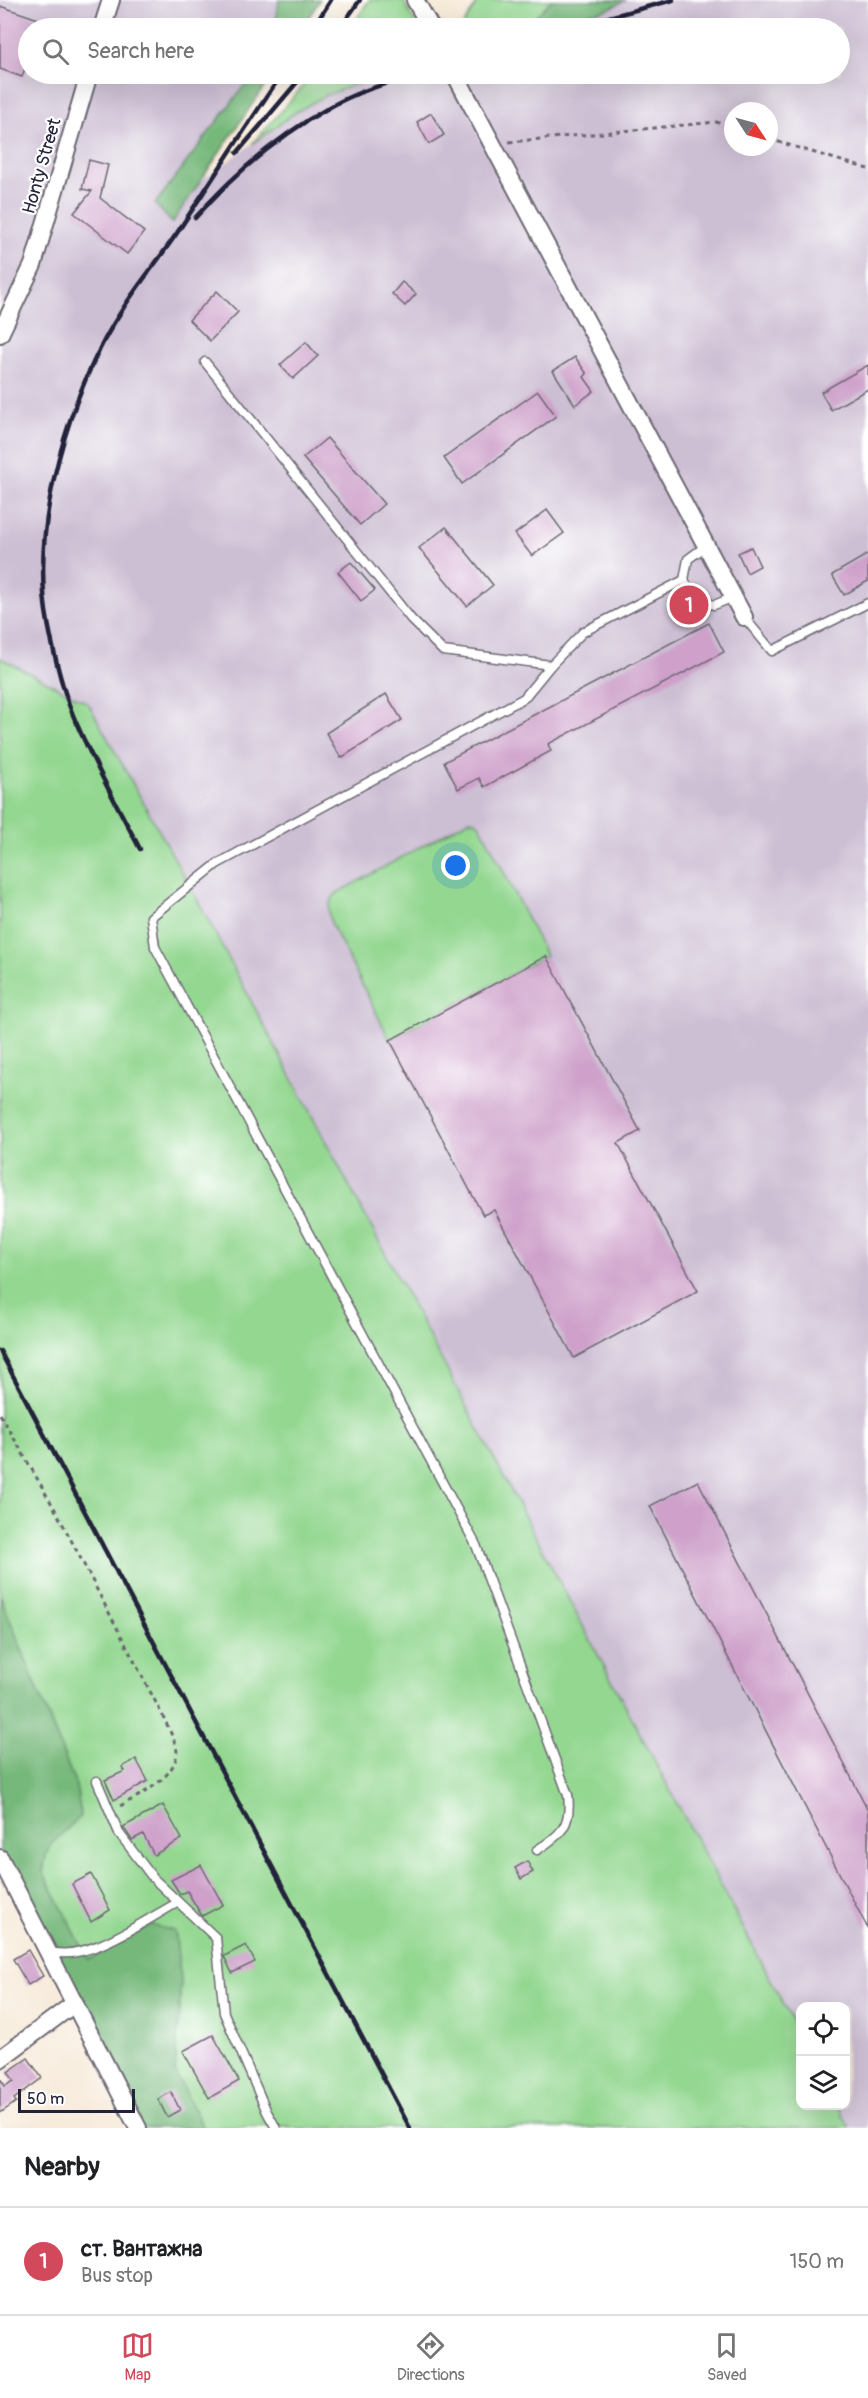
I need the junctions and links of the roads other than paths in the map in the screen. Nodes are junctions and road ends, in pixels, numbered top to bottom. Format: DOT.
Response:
graph roads {
  1 [pos="111,0"];
  2 [pos="418,1"];
  3 [pos="105,18"];
  4 [pos="426,18"];
  5 [pos="86,84"];
  6 [pos="460,84"];
  7 [pos="0,333"];
  8 [pos="205,362"];
  9 [pos="706,546"];
  10 [pos="684,580"];
  11 [pos="734,597"];
  12 [pos="868,603"];
  13 [pos="744,617"];
  14 [pos="551,665"];
  15 [pos="97,1781"];
  16 [pos="537,1850"];
  17 [pos="0,1858"];
  18 [pos="177,1903"];
  19 [pos="48,1951"];
  20 [pos="75,2003"];
  21 [pos="0,2059"];
  22 [pos="138,2128"];
  23 [pos="276,2128"];
  1 -- 3 [label="street"];
  2 -- 4 [label="street"];
  5 -- 7 [label="street, Honty Street"];
  6 -- 9 [label="street"];
  8 -- 14 [label="lane"];
  9 -- 10 [label="lane"];
  9 -- 11 [label="street"];
  10 -- 11 [label="lane"];
  10 -- 14 [label="lane"];
  11 -- 13 [label="street"];
  12 -- 13 [label="lane"];
  14 -- 16 [label="lane"];
  15 -- 18 [label="lane"];
  17 -- 19 [label="street"];
  18 -- 19 [label="lane"];
  18 -- 23 [label="lane"];
  19 -- 20 [label="street"];
  20 -- 21 [label="street"];
  20 -- 22 [label="street"];
}
